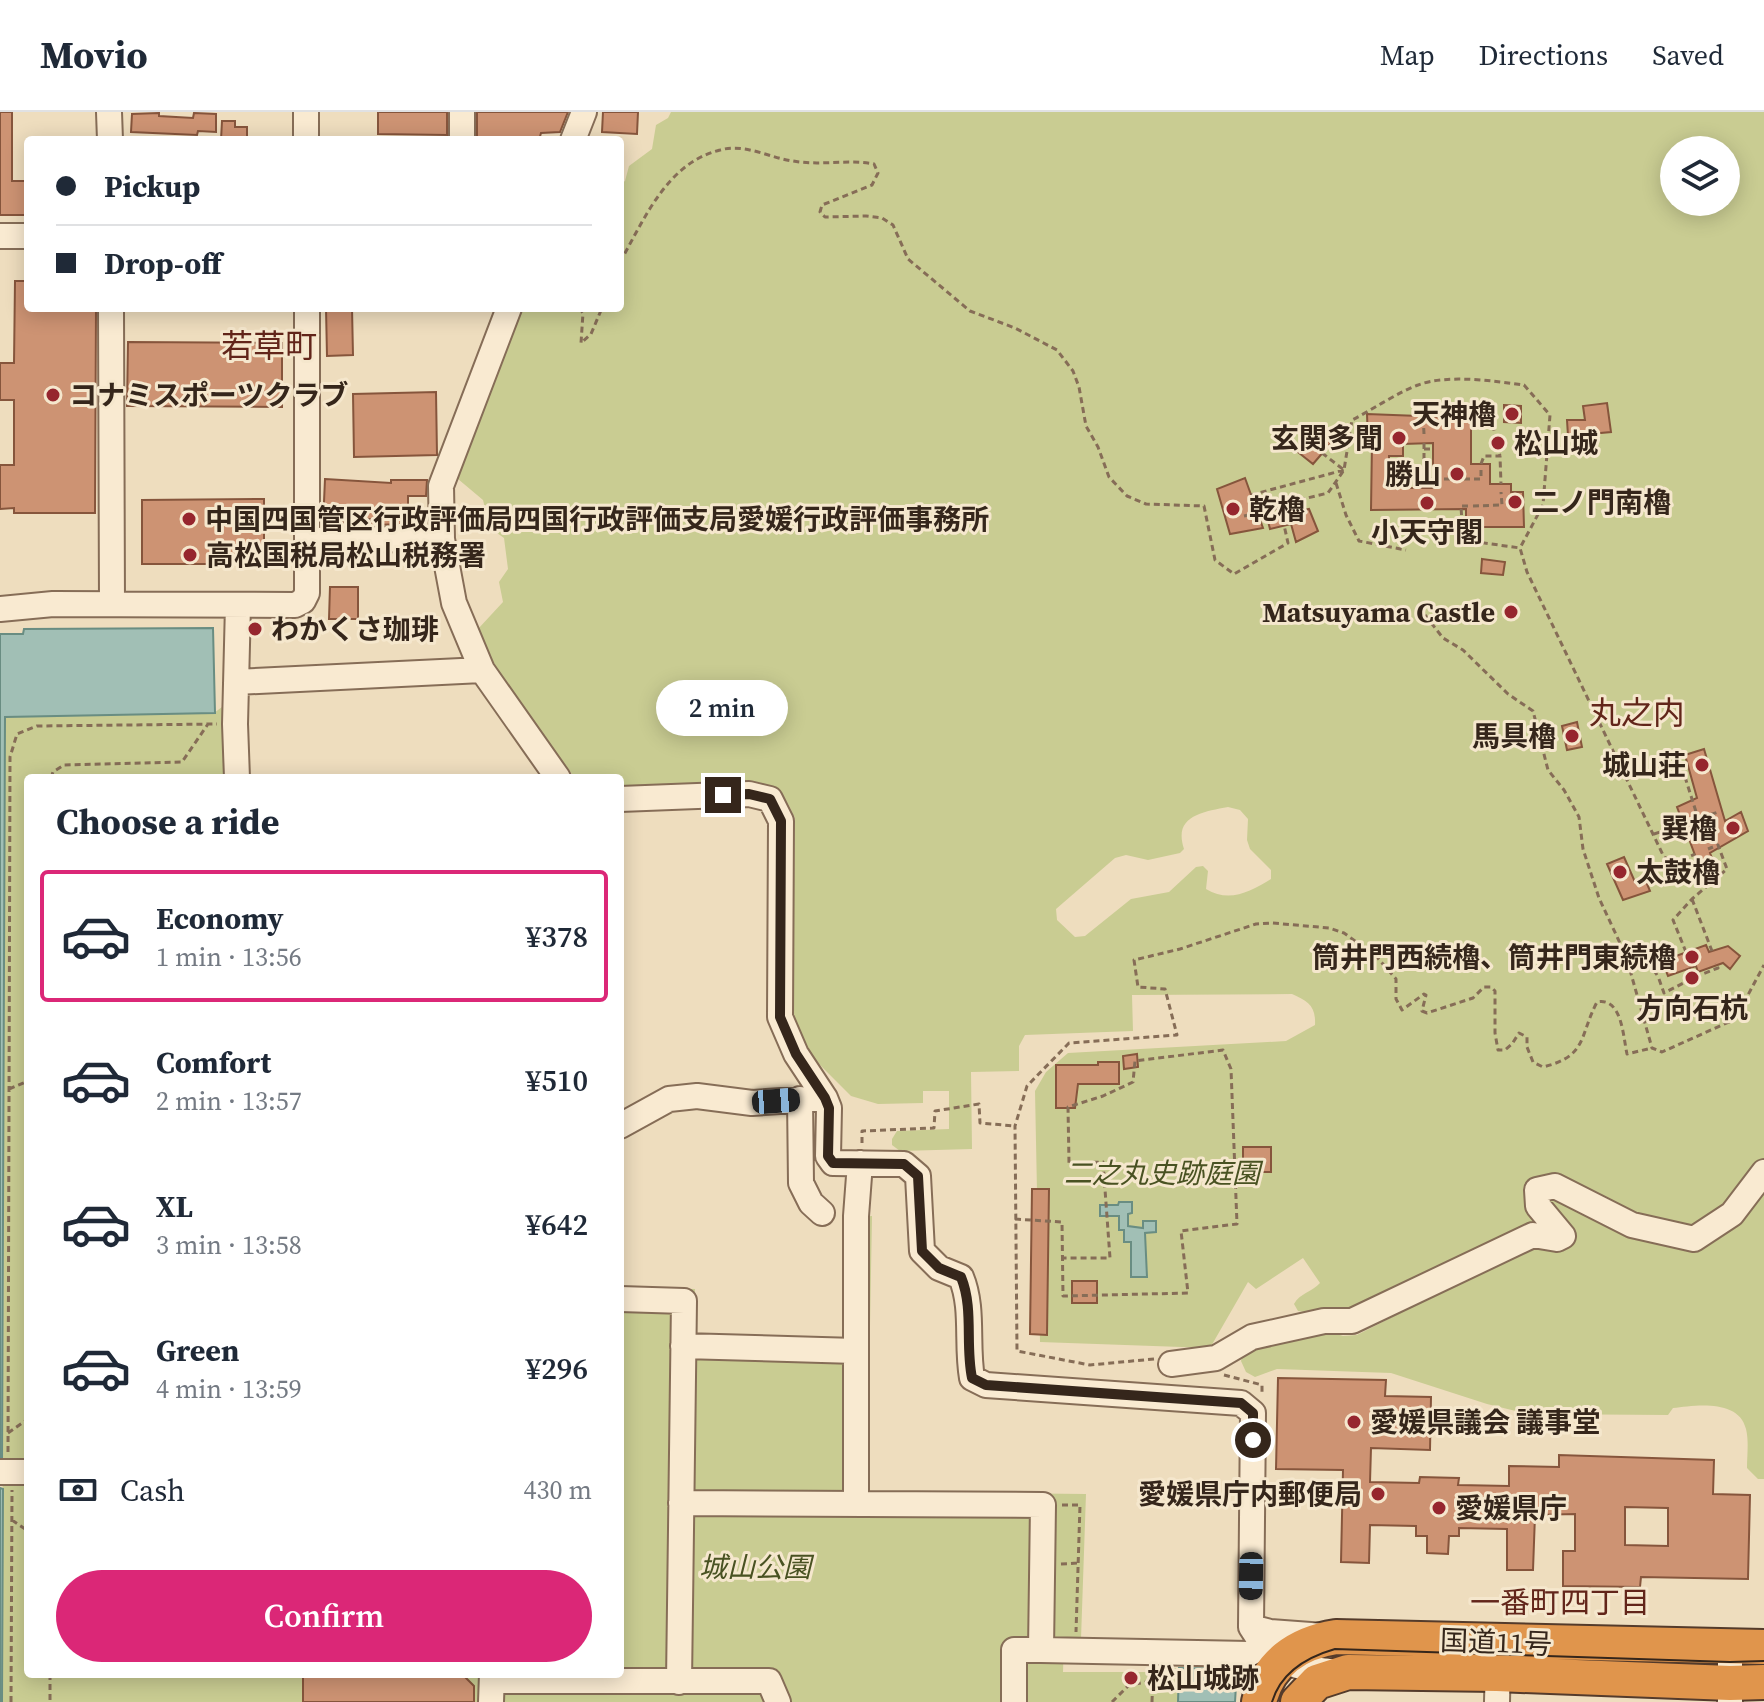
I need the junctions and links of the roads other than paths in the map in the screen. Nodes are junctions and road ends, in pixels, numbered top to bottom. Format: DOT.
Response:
graph roads {
  1 [pos="109,112"];
  2 [pos="306,112"];
  3 [pos="462,112"];
  4 [pos="584,112"];
  5 [pos="110,136"];
  6 [pos="306,136"];
  7 [pos="462,136"];
  8 [pos="575,136"];
  9 [pos="0,236"];
  10 [pos="24,236"];
  11 [pos="111,312"];
  12 [pos="307,312"];
  13 [pos="507,312"];
  14 [pos="442,539"];
  15 [pos="308,540"];
  16 [pos="112,604"];
  17 [pos="238,605"];
  18 [pos="0,609"];
  19 [pos="482,670"];
  20 [pos="236,682"];
  21 [pos="237,774"];
  22 [pos="555,774"];
  23 [pos="624,799"];
  24 [pos="825,1098"];
  25 [pos="800,1099"];
  26 [pos="624,1124"];
  27 [pos="860,1163"];
  28 [pos="1764,1172"];
  29 [pos="822,1213"];
  30 [pos="624,1299"];
  31 [pos="683,1346"];
  32 [pos="856,1351"];
  33 [pos="1171,1364"];
  34 [pos="681,1503"];
  35 [pos="856,1504"];
  36 [pos="1336,1637"];
  37 [pos="1265,1645"];
  38 [pos="1060,1646"];
  39 [pos="1764,1647"];
  40 [pos="1730,1648"];
  41 [pos="1348,1672"];
  42 [pos="1497,1673"];
  43 [pos="679,1682"];
  44 [pos="1764,1682"];
  45 [pos="491,1686"];
  46 [pos="1730,1693"];
  47 [pos="778,1702"];
  48 [pos="1014,1702"];
  49 [pos="1259,1702"];
  50 [pos="1290,1702"];
  51 [pos="1298,1702"];
  1 -- 5 [label="street"];
  2 -- 6 [label="street"];
  3 -- 7 [label="street"];
  4 -- 8 [label="street"];
  9 -- 10 [label="street"];
  11 -- 16 [label="street"];
  12 -- 15 [label="street"];
  13 -- 14 [label="street"];
  14 -- 15 [label="street"];
  14 -- 19 [label="street"];
  15 -- 17 [label="street"];
  16 -- 17 [label="street"];
  16 -- 18 [label="street"];
  17 -- 20 [label="street"];
  19 -- 20 [label="street"];
  19 -- 22 [label="street"];
  20 -- 21 [label="street"];
  23 -- 24 [label="street"];
  24 -- 25 [label="street"];
  24 -- 27 [label="street"];
  25 -- 26 [label="street"];
  25 -- 29 [label="street"];
  27 -- 32 [label="street"];
  27 -- 37 [label="street"];
  28 -- 33 [label="street"];
  30 -- 31 [label="street"];
  31 -- 32 [label="street"];
  31 -- 34 [label="street"];
  32 -- 35 [label="street"];
  34 -- 35 [label="street"];
  34 -- 43 [label="street"];
  35 -- 38 [label="street"];
  36 -- 37 [label="highway, 国道11号"];
  36 -- 37 [label="street"];
  36 -- 42 [label="highway, 国道11号"];
  37 -- 38 [label="street"];
  37 -- 41 [label="street"];
  37 -- 49 [label="highway"];
  37 -- 50 [label="street"];
  38 -- 48 [label="street"];
  39 -- 40 [label="highway, 国道11号"];
  40 -- 42 [label="highway, 国道11号"];
  40 -- 46 [label="street"];
  41 -- 42 [label="highway, 国道11号"];
  41 -- 51 [label="highway, 国道11号"];
  42 -- 46 [label="highway, 国道11号"];
  43 -- 45 [label="street"];
  43 -- 47 [label="street"];
  44 -- 46 [label="highway, 国道11号"];
}
